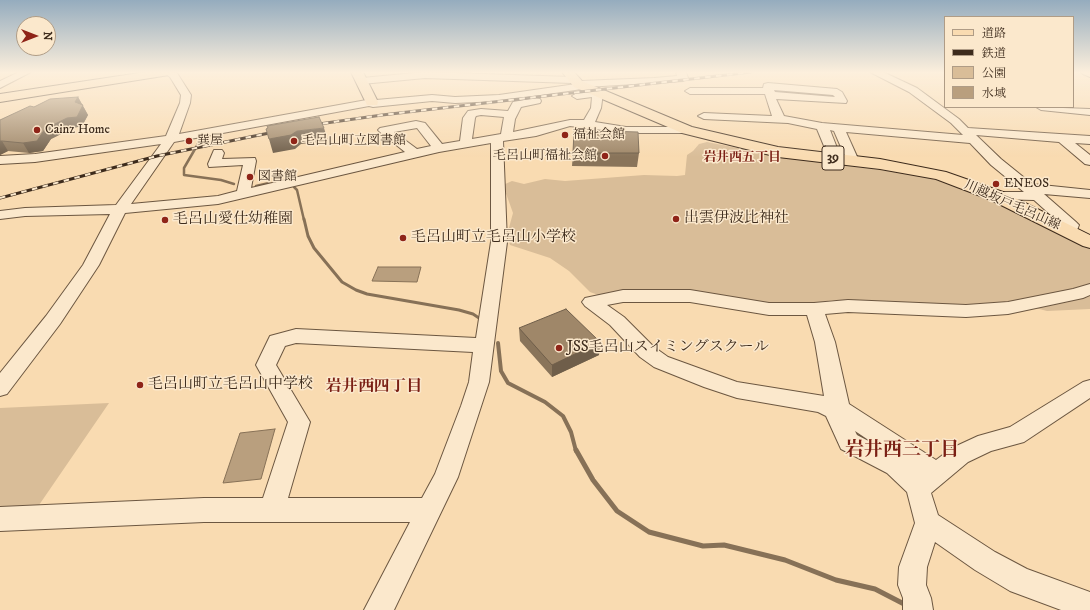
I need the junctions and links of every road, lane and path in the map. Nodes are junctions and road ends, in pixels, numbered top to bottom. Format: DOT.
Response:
graph roads {
  1 [pos="185,100"];
  2 [pos="408,100"];
  3 [pos="544,100"];
  4 [pos="597,100"];
  5 [pos="616,100"];
  6 [pos="696,100"];
  7 [pos="773,100"];
  8 [pos="926,100"];
  9 [pos="372,102"];
  10 [pos="1051,108"];
  11 [pos="1090,112"];
  12 [pos="512,114"];
  13 [pos="704,116"];
  14 [pos="780,120"];
  15 [pos="588,124"];
  16 [pos="822,126"];
  17 [pos="839,128"];
  18 [pos="688,130"];
  19 [pos="966,131"];
  20 [pos="710,137"];
  21 [pos="171,138"];
  22 [pos="501,138"];
  23 [pos="1062,139"];
  24 [pos="975,140"];
  25 [pos="1090,140"];
  26 [pos="466,143"];
  27 [pos="439,148"];
  28 [pos="218,153"];
  29 [pos="415,154"];
  30 [pos="834,158"];
  31 [pos="0,160"];
  32 [pos="853,160"];
  33 [pos="1090,161"];
  34 [pos="1034,192"];
  35 [pos="243,194"];
  36 [pos="1090,194"];
  37 [pos="997,196"];
  38 [pos="120,209"];
  39 [pos="0,215"];
  40 [pos="1070,232"];
  41 [pos="1090,242"];
  42 [pos="1090,289"];
  43 [pos="814,309"];
  44 [pos="487,335"];
  45 [pos="0,388"];
  46 [pos="1090,388"];
  47 [pos="937,473"];
  48 [pos="919,488"];
  49 [pos="272,510"];
  50 [pos="430,510"];
  51 [pos="0,519"];
  52 [pos="928,524"];
  53 [pos="1090,606"];
  54 [pos="379,610"];
  55 [pos="918,610"];
  1 -- 21 [label="street"];
  2 -- 9 [label="street"];
  3 -- 12 [label="street"];
  4 -- 15 [label="street"];
  5 -- 18 [label="main road, 川越坂戸毛呂山線 / 39"];
  6 -- 13 [label="street"];
  7 -- 14 [label="street"];
  8 -- 19 [label="street"];
  9 -- 21 [label="street"];
  10 -- 11 [label="street"];
  12 -- 22 [label="street"];
  12 -- 26 [label="street"];
  13 -- 14 [label="street"];
  13 -- 20 [label="street"];
  14 -- 16 [label="street"];
  15 -- 18 [label="street"];
  15 -- 22 [label="street"];
  16 -- 17 [label="street"];
  16 -- 30 [label="street"];
  17 -- 24 [label="street"];
  17 -- 32 [label="street"];
  18 -- 20 [label="main road, 川越坂戸毛呂山線 / 39"];
  19 -- 23 [label="street"];
  19 -- 24 [label="street"];
  20 -- 30 [label="main road, 川越坂戸毛呂山線 / 39"];
  21 -- 31 [label="street"];
  21 -- 38 [label="street"];
  22 -- 26 [label="street"];
  22 -- 44 [label="street"];
  23 -- 25 [label="street"];
  23 -- 33 [label="street"];
  24 -- 34 [label="street"];
  26 -- 27 [label="street"];
  27 -- 29 [label="street"];
  27 -- 29 [label="street"];
  28 -- 35 [label="street"];
  29 -- 35 [label="street"];
  30 -- 32 [label="main road, 川越坂戸毛呂山線 / 39"];
  32 -- 37 [label="main road, 川越坂戸毛呂山線 / 39"];
  34 -- 36 [label="street"];
  34 -- 37 [label="street"];
  34 -- 40 [label="street"];
  35 -- 38 [label="street"];
  37 -- 40 [label="main road, 川越坂戸毛呂山線 / 39"];
  38 -- 39 [label="street"];
  38 -- 45 [label="street"];
  40 -- 41 [label="main road, 川越坂戸毛呂山線 / 39"];
  42 -- 43 [label="street"];
  43 -- 47 [label="street"];
  43 -- 48 [label="street"];
  44 -- 49 [label="street"];
  44 -- 50 [label="street"];
  46 -- 47 [label="street"];
  47 -- 48 [label="street"];
  48 -- 52 [label="street"];
  49 -- 50 [label="street"];
  49 -- 51 [label="street"];
  50 -- 54 [label="street"];
  52 -- 53 [label="street"];
  52 -- 55 [label="street"];
}
